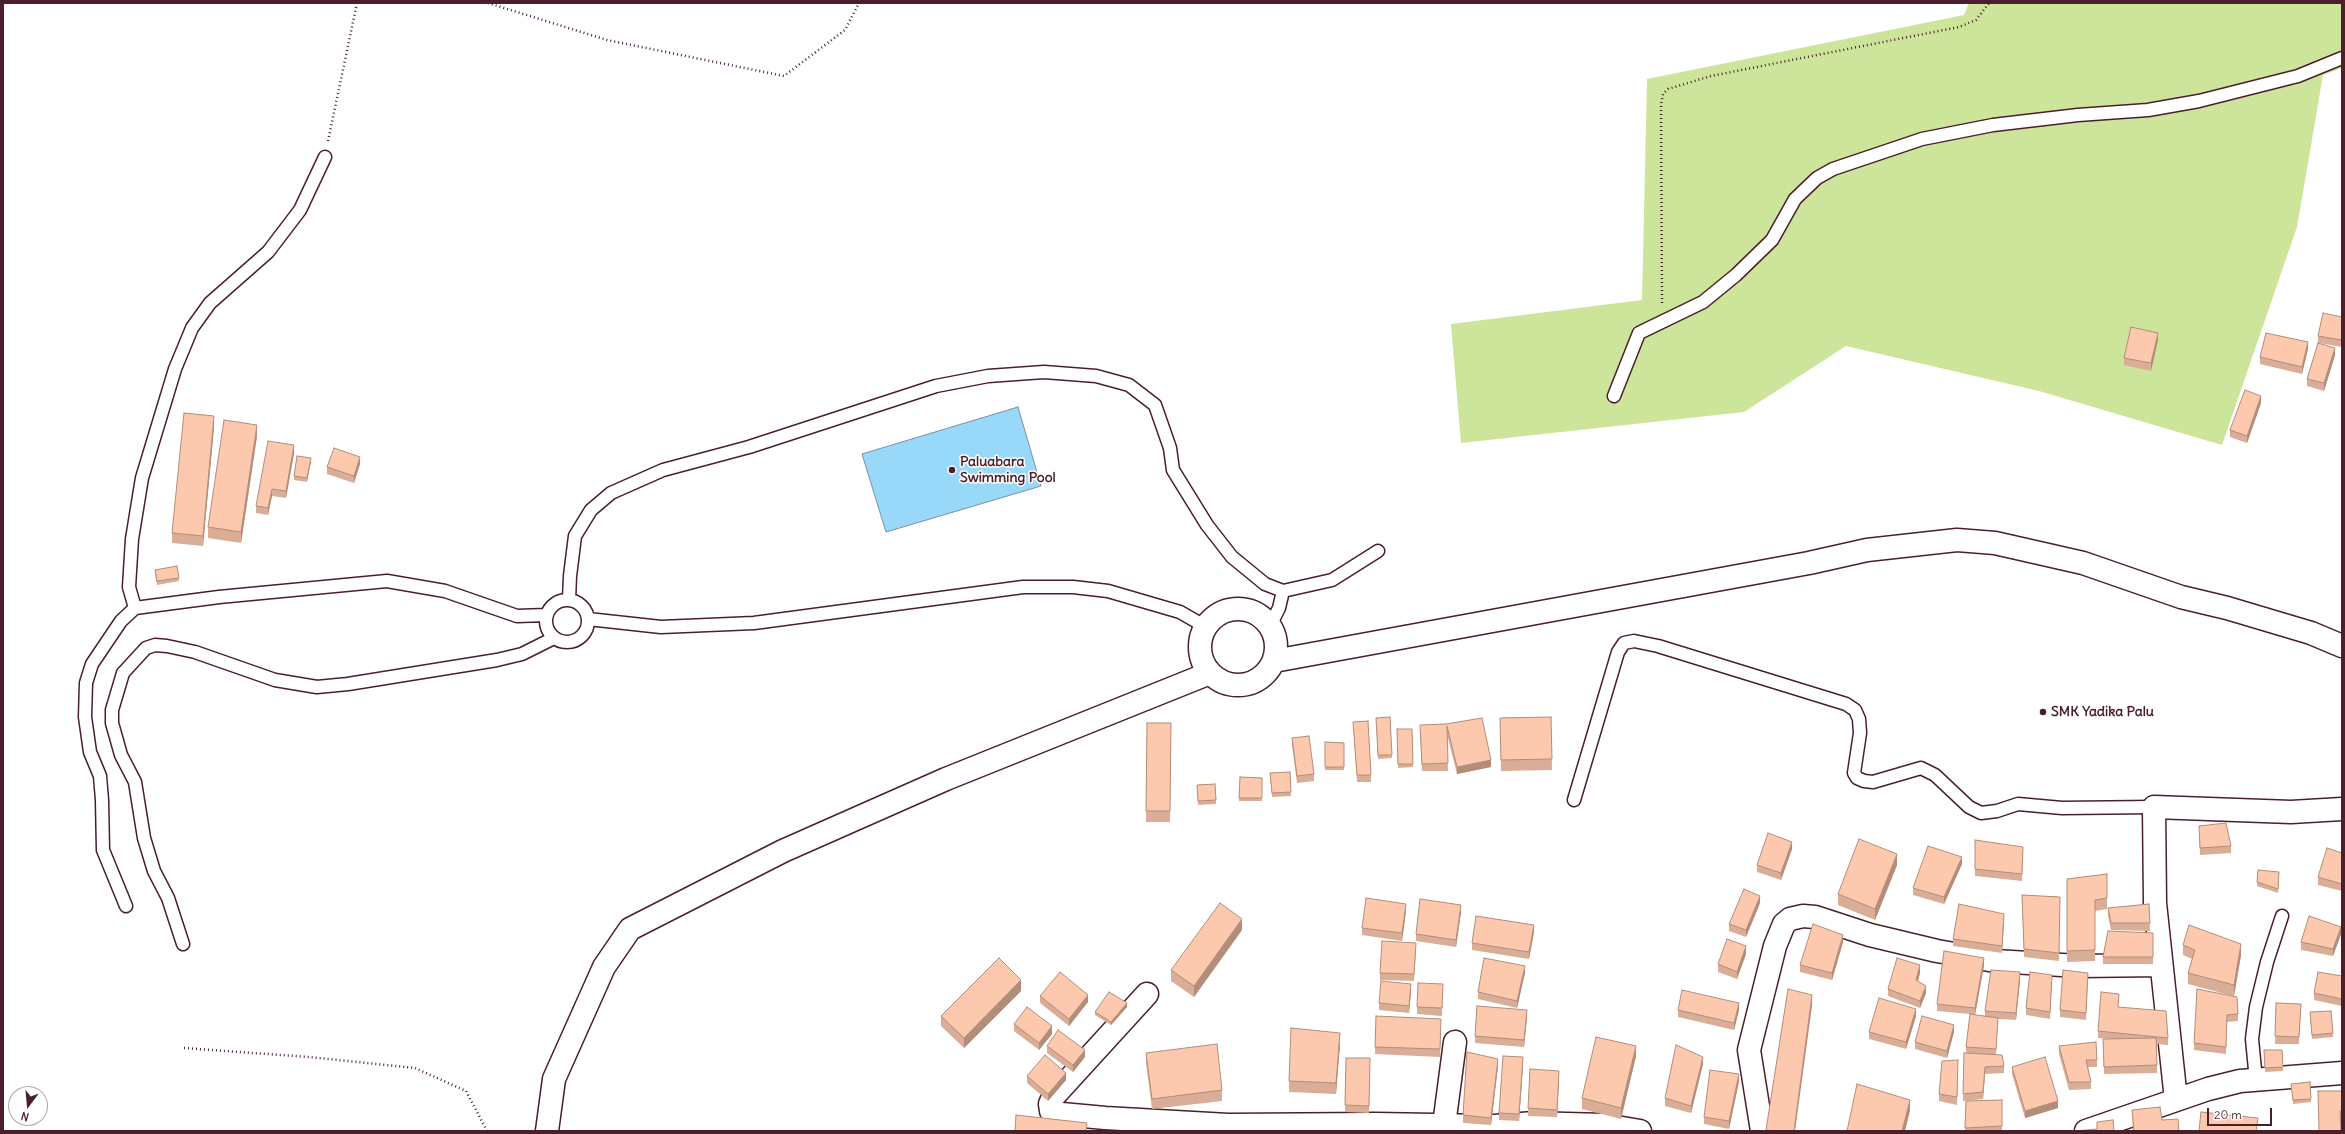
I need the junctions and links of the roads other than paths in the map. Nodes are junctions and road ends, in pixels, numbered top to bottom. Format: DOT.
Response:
graph roads {
  1 [pos="2342,58"];
  2 [pos="325,157"];
  3 [pos="1614,396"];
  4 [pos="1378,551"];
  5 [pos="1283,591"];
  6 [pos="569,600"];
  7 [pos="135,608"];
  8 [pos="546,616"];
  9 [pos="588,619"];
  10 [pos="1270,626"];
  11 [pos="1206,627"];
  12 [pos="554,638"];
  13 [pos="2342,646"];
  14 [pos="1274,661"];
  15 [pos="1210,673"];
  16 [pos="1574,800"];
  17 [pos="2154,808"];
  18 [pos="2342,809"];
  19 [pos="126,906"];
  20 [pos="2282,916"];
  21 [pos="183,944"];
  22 [pos="2160,965"];
  23 [pos="1147,994"];
  24 [pos="1455,1042"];
  25 [pos="2342,1073"];
  26 [pos="2256,1080"];
  27 [pos="2176,1100"];
  28 [pos="1444,1125"];
  29 [pos="1164,1126"];
  30 [pos="1471,1128"];
  31 [pos="547,1131"];
  32 [pos="1640,1131"];
  33 [pos="1762,1131"];
  34 [pos="2086,1131"];
  1 -- 3 [label="lane"];
  2 -- 7 [label="lane"];
  4 -- 5 [label="lane"];
  5 -- 6 [label="lane"];
  5 -- 10 [label="lane"];
  6 -- 8 [label="lane"];
  6 -- 9 [label="lane"];
  7 -- 8 [label="lane"];
  7 -- 19 [label="lane"];
  8 -- 12 [label="lane"];
  9 -- 11 [label="lane"];
  9 -- 12 [label="lane"];
  10 -- 11 [label="street"];
  10 -- 14 [label="street"];
  11 -- 15 [label="street"];
  12 -- 21 [label="lane"];
  13 -- 14 [label="street"];
  14 -- 15 [label="street"];
  15 -- 31 [label="street"];
  16 -- 17 [label="lane"];
  17 -- 18 [label="street"];
  17 -- 22 [label="street"];
  20 -- 26 [label="lane"];
  22 -- 27 [label="street"];
  22 -- 33 [label="street"];
  23 -- 29 [label="street"];
  24 -- 28 [label="street"];
  25 -- 26 [label="street"];
  26 -- 27 [label="street"];
  27 -- 34 [label="street"];
  28 -- 29 [label="street"];
  28 -- 30 [label="street"];
  30 -- 32 [label="street"];
}
